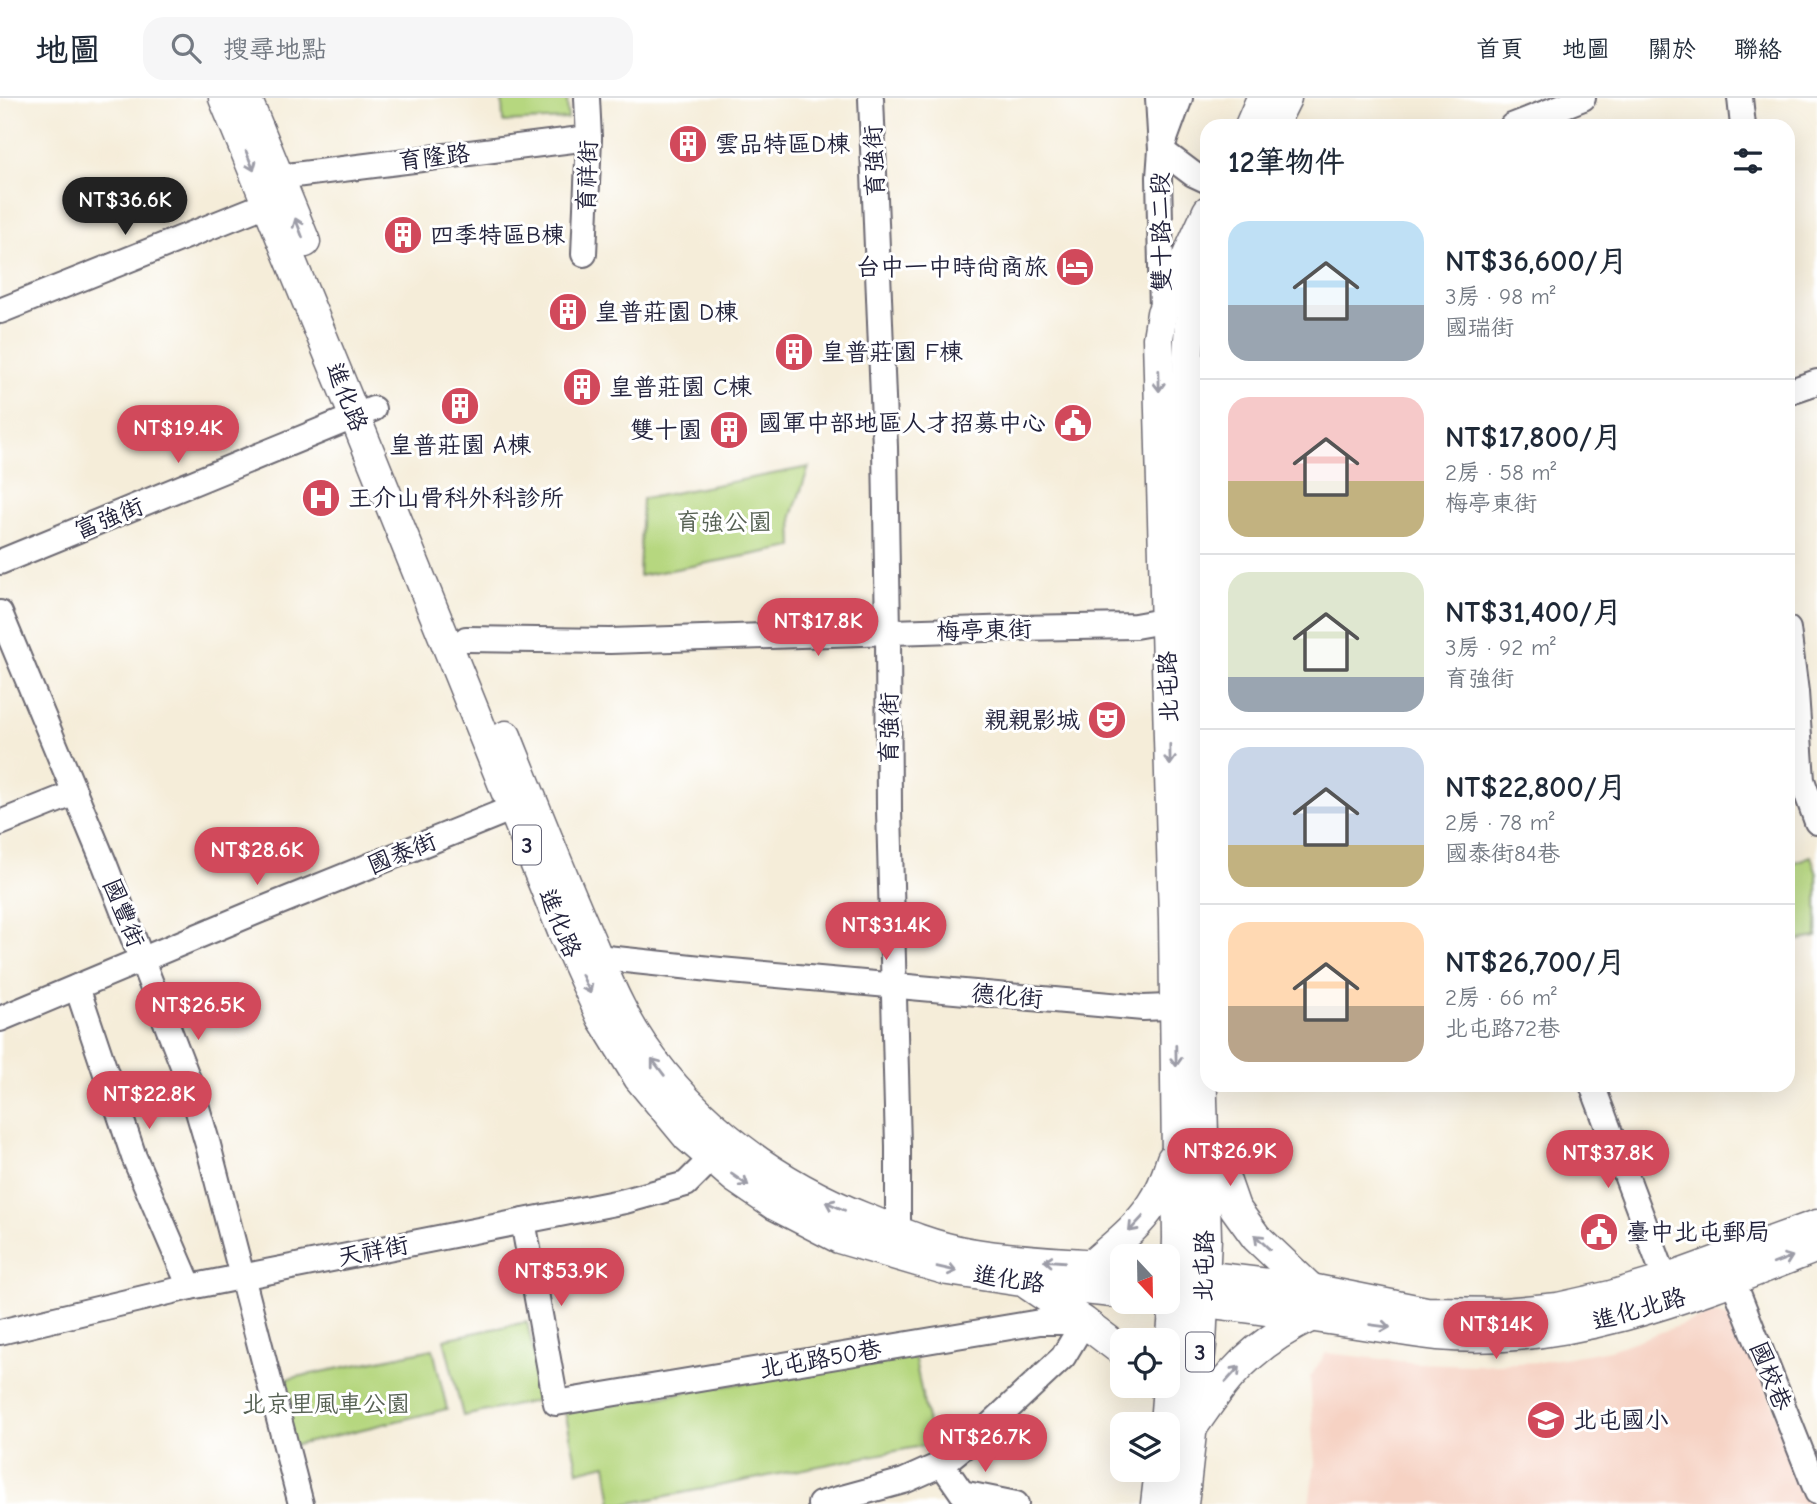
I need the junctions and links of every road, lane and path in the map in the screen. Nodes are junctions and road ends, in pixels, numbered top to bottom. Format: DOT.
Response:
graph roads {
  1 [pos="224,98"];
  2 [pos="246,98"];
  3 [pos="587,98"];
  4 [pos="871,98"];
  5 [pos="1158,98"];
  6 [pos="1180,98"];
  7 [pos="1262,98"];
  8 [pos="1286,98"];
  9 [pos="1583,98"];
  10 [pos="1740,98"];
  11 [pos="1253,119"];
  12 [pos="1276,119"];
  13 [pos="1530,119"];
  14 [pos="1742,119"];
  15 [pos="589,138"];
  16 [pos="1161,150"];
  17 [pos="279,177"];
  18 [pos="1200,177"];
  19 [pos="267,204"];
  20 [pos="1200,229"];
  21 [pos="584,254"];
  22 [pos="1200,291"];
  23 [pos="0,311"];
  24 [pos="1163,313"];
  25 [pos="1817,382"];
  26 [pos="1795,390"];
  27 [pos="364,413"];
  28 [pos="0,562"];
  29 [pos="0,613"];
  30 [pos="1188,616"];
  31 [pos="888,633"];
  32 [pos="466,639"];
  33 [pos="1795,684"];
  34 [pos="1802,780"];
  35 [pos="75,793"];
  36 [pos="522,804"];
  37 [pos="1817,822"];
  38 [pos="0,823"];
  39 [pos="597,957"];
  40 [pos="142,960"];
  41 [pos="893,986"];
  42 [pos="77,987"];
  43 [pos="1194,1005"];
  44 [pos="0,1019"];
  45 [pos="1200,1076"];
  46 [pos="1201,1092"];
  47 [pos="1595,1092"];
  48 [pos="1202,1100"];
  49 [pos="1177,1142"];
  50 [pos="721,1150"];
  51 [pos="523,1222"];
  52 [pos="1817,1225"];
  53 [pos="898,1231"];
  54 [pos="1817,1247"];
  55 [pos="1107,1266"];
  56 [pos="1728,1269"];
  57 [pos="242,1276"];
  58 [pos="1023,1281"];
  59 [pos="190,1287"];
  60 [pos="1183,1287"];
  61 [pos="1669,1290"];
  62 [pos="1110,1292"];
  63 [pos="1312,1303"];
  64 [pos="1084,1322"];
  65 [pos="0,1332"];
  66 [pos="1110,1342"];
  67 [pos="1174,1412"];
  68 [pos="1180,1420"];
  69 [pos="942,1464"];
  70 [pos="1180,1481"];
  71 [pos="1159,1482"];
  72 [pos="1817,1492"];
  73 [pos="301,1504"];
  74 [pos="820,1504"];
  75 [pos="1016,1504"];
  76 [pos="1156,1504"];
  77 [pos="1183,1504"];
  1 -- 19 [label="main road, 進化路 / 3, one-way"];
  2 -- 17 [label="main road, 進化路 / 3"];
  3 -- 15 [label="street, 育祥街"];
  4 -- 31 [label="street, 育強街"];
  5 -- 16 [label="street, 雙十路二段"];
  6 -- 16 [label="street, 雙十路二段"];
  7 -- 11 [label="main road"];
  8 -- 12 [label="main road"];
  9 -- 13 [label="street"];
  10 -- 14 [label="street"];
  15 -- 17 [label="street, 育隆路"];
  15 -- 21 [label="street, 育祥街"];
  16 -- 18 [label="street, 雙十路二段"];
  16 -- 24 [label="street, 雙十路二段"];
  27 -- 17 [label="main road, 進化路 / 3, one-way"];
  19 -- 23 [label="street"];
  19 -- 27 [label="main road, 進化路 / 3"];
  20 -- 24 [label="main road, 北屯路"];
  22 -- 30 [label="main road, 北屯路"];
  24 -- 30 [label="main road, 北屯路, one-way"];
  25 -- 26 [label="street"];
  27 -- 28 [label="street, 富強街"];
  27 -- 32 [label="main road, 進化路 / 3"];
  27 -- 36 [label="main road, 進化路 / 3"];
  29 -- 35 [label="street, 國豐街"];
  30 -- 31 [label="street, 梅亭東街"];
  30 -- 43 [label="main road, 北屯路"];
  31 -- 32 [label="street, 梅亭東街"];
  31 -- 41 [label="street, 育強街"];
  32 -- 36 [label="main road, 進化路 / 3"];
  33 -- 34 [label="street"];
  34 -- 37 [label="street"];
  35 -- 38 [label="street"];
  35 -- 40 [label="street, 國豐街"];
  36 -- 39 [label="main road, 進化路 / 3"];
  36 -- 40 [label="street, 國泰街"];
  36 -- 50 [label="main road, 進化路 / 3, one-way"];
  39 -- 41 [label="street, 德化街"];
  50 -- 39 [label="main road, 進化路 / 3, one-way"];
  40 -- 42 [label="street, 國泰街"];
  40 -- 57 [label="street, 國豐街"];
  41 -- 43 [label="street, 德化街"];
  41 -- 53 [label="street, 育強街"];
  42 -- 44 [label="street, 國泰街"];
  42 -- 59 [label="street"];
  43 -- 45 [label="main road, 北屯路"];
  43 -- 49 [label="main road, 北屯路, one-way"];
  46 -- 48 [label="main road, 北屯路"];
  47 -- 61 [label="street"];
  48 -- 60 [label="main road, 北屯路"];
  63 -- 48 [label="main road, one-way"];
  49 -- 55 [label="main road, one-way"];
  49 -- 60 [label="main road, 北屯路"];
  50 -- 51 [label="street, 天祥街"];
  53 -- 50 [label="main road, 進化路 / 3, one-way"];
  50 -- 58 [label="main road, 進化路 / 3, one-way"];
  51 -- 57 [label="street, 天祥街"];
  51 -- 64 [label="street, 北屯路50巷"];
  52 -- 56 [label="main road, 進化北路"];
  55 -- 53 [label="main road, 進化路 / 3, one-way"];
  56 -- 54 [label="main road, 進化北路, one-way"];
  56 -- 61 [label="main road, 進化北路"];
  56 -- 72 [label="street, 國校巷"];
  57 -- 59 [label="street, 天祥街"];
  57 -- 73 [label="street, 國豐街"];
  58 -- 62 [label="main road, 進化路 / 3"];
  58 -- 64 [label="main road"];
  59 -- 65 [label="street, 天祥街"];
  60 -- 63 [label="main road, 進化北路"];
  60 -- 67 [label="main road, 北屯路 / 3"];
  61 -- 63 [label="main road, 進化北路"];
  68 -- 63 [label="main road, one-way"];
  64 -- 66 [label="main road"];
  64 -- 69 [label="street"];
  69 -- 74 [label="street"];
  69 -- 75 [label="street"];
  70 -- 77 [label="main road, 北屯路 / 3"];
  71 -- 76 [label="main road"];
}
